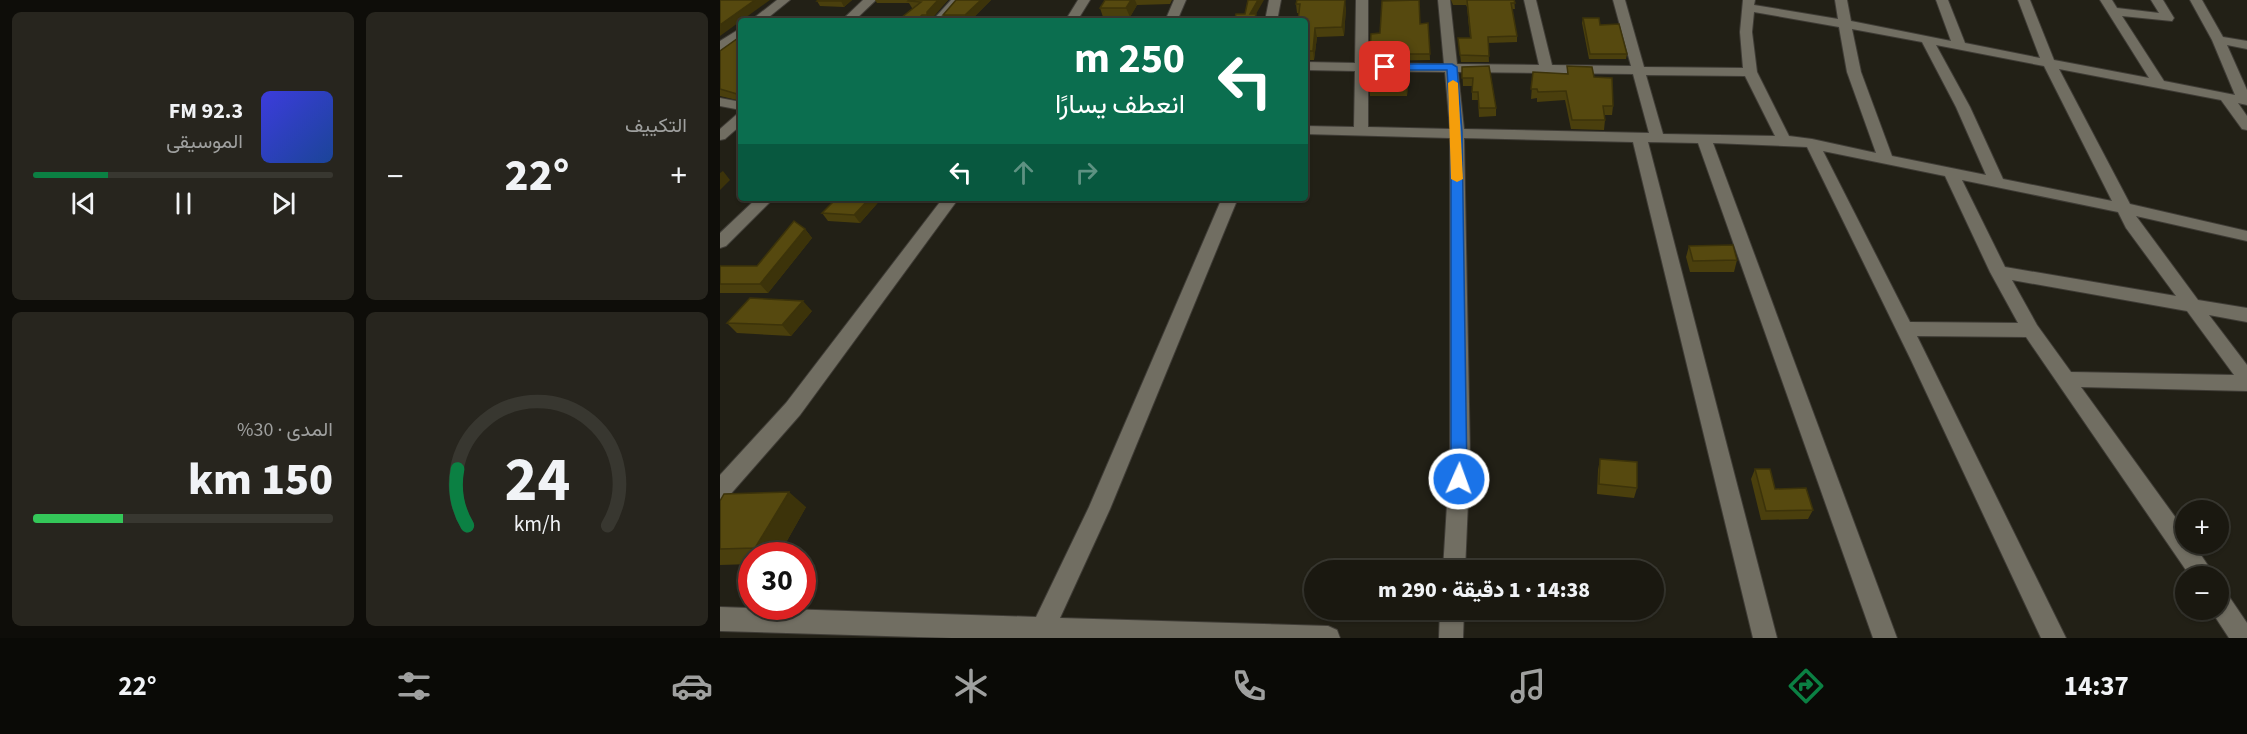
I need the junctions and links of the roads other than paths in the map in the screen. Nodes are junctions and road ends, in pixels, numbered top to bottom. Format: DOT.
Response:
graph roads {
  1 [pos="784,0"];
  2 [pos="870,0"];
  3 [pos="957,0"];
  4 [pos="1084,0"];
  5 [pos="1180,0"];
  6 [pos="1275,0"];
  7 [pos="1362,0"];
  8 [pos="1444,0"];
  9 [pos="1530,0"];
  10 [pos="1618,0"];
  11 [pos="1841,0"];
  12 [pos="1942,0"];
  13 [pos="2024,0"];
  14 [pos="2157,0"];
  15 [pos="2196,0"];
  16 [pos="1749,4"];
  17 [pos="2109,5"];
  18 [pos="760,18"];
  19 [pos="850,18"];
  20 [pos="941,18"];
  21 [pos="1073,18"];
  22 [pos="1172,18"];
  23 [pos="1272,18"];
  24 [pos="1845,24"];
  25 [pos="738,34"];
  26 [pos="1928,40"];
  27 [pos="2218,40"];
  28 [pos="1959,45"];
  29 [pos="2247,45"];
  30 [pos="720,47"];
  31 [pos="2048,61"];
  32 [pos="1308,66"];
  33 [pos="1362,67"];
  34 [pos="1452,67"];
  35 [pos="1546,68"];
  36 [pos="1638,69"];
  37 [pos="1750,72"];
  38 [pos="2159,84"];
  39 [pos="2226,97"];
  40 [pos="2246,101"];
  41 [pos="720,102"];
  42 [pos="738,105"];
  43 [pos="738,121"];
  44 [pos="2247,126"];
  45 [pos="1308,130"];
  46 [pos="1361,131"];
  47 [pos="1457,132"];
  48 [pos="720,136"];
  49 [pos="1648,137"];
  50 [pos="1704,139"];
  51 [pos="1784,140"];
  52 [pos="1812,143"];
  53 [pos="1885,158"];
  54 [pos="1952,174"];
  55 [pos="1998,184"];
  56 [pos="763,201"];
  57 [pos="949,201"];
  58 [pos="1229,201"];
  59 [pos="2123,208"];
  60 [pos="2247,236"];
  61 [pos="720,242"];
  62 [pos="1999,272"];
  63 [pos="2191,305"];
  64 [pos="2247,315"];
  65 [pos="1905,329"];
  66 [pos="2031,330"];
  67 [pos="2064,379"];
  68 [pos="2247,379"];
  69 [pos="2247,383"];
  70 [pos="720,490"];
  71 [pos="1455,560"];
  72 [pos="2196,566"];
  73 [pos="2229,617"];
  74 [pos="720,619"];
  75 [pos="1452,620"];
  76 [pos="1041,633"];
  77 [pos="1328,638"];
  78 [pos="1451,638"];
  79 [pos="1765,638"];
  80 [pos="1885,638"];
  81 [pos="2054,638"];
  82 [pos="2242,638"];
  1 -- 18 [label="street"];
  2 -- 19 [label="street"];
  3 -- 20 [label="street"];
  4 -- 21 [label="street"];
  5 -- 22 [label="street"];
  6 -- 23 [label="street"];
  7 -- 33 [label="street"];
  8 -- 34 [label="street"];
  9 -- 35 [label="street"];
  10 -- 36 [label="street"];
  11 -- 24 [label="street"];
  12 -- 28 [label="street"];
  13 -- 31 [label="street"];
  14 -- 17 [label="street"];
  15 -- 27 [label="street"];
  16 -- 24 [label="street"];
  16 -- 37 [label="street"];
  17 -- 38 [label="street"];
  24 -- 26 [label="street"];
  24 -- 53 [label="street"];
  25 -- 30 [label="street"];
  26 -- 28 [label="street"];
  26 -- 55 [label="street"];
  27 -- 29 [label="street"];
  27 -- 40 [label="street"];
  28 -- 31 [label="street"];
  31 -- 38 [label="street"];
  31 -- 59 [label="street"];
  32 -- 33 [label="street"];
  33 -- 34 [label="street"];
  33 -- 46 [label="street"];
  34 -- 35 [label="street"];
  34 -- 47 [label="street"];
  35 -- 36 [label="street"];
  36 -- 37 [label="street"];
  36 -- 49 [label="street"];
  37 -- 51 [label="street"];
  38 -- 39 [label="street"];
  39 -- 40 [label="street"];
  39 -- 44 [label="street"];
  41 -- 42 [label="street"];
  43 -- 48 [label="street"];
  45 -- 46 [label="street"];
  46 -- 47 [label="street"];
  47 -- 49 [label="street"];
  47 -- 71 [label="street"];
  49 -- 50 [label="street"];
  49 -- 79 [label="street"];
  50 -- 51 [label="street"];
  50 -- 80 [label="street"];
  51 -- 52 [label="street"];
  52 -- 53 [label="street"];
  52 -- 65 [label="street"];
  53 -- 54 [label="street"];
  54 -- 55 [label="street"];
  54 -- 62 [label="street"];
  55 -- 59 [label="street"];
  56 -- 61 [label="street"];
  57 -- 70 [label="street"];
  58 -- 76 [label="street"];
  59 -- 60 [label="street"];
  59 -- 63 [label="street"];
  62 -- 63 [label="street"];
  62 -- 66 [label="street"];
  63 -- 64 [label="street"];
  63 -- 68 [label="street"];
  65 -- 66 [label="street"];
  65 -- 81 [label="street"];
  66 -- 67 [label="street"];
  67 -- 69 [label="street"];
  67 -- 72 [label="street"];
  73 -- 82 [label="street"];
  74 -- 76 [label="street"];
  75 -- 78 [label="street"];
  76 -- 77 [label="street"];
}
